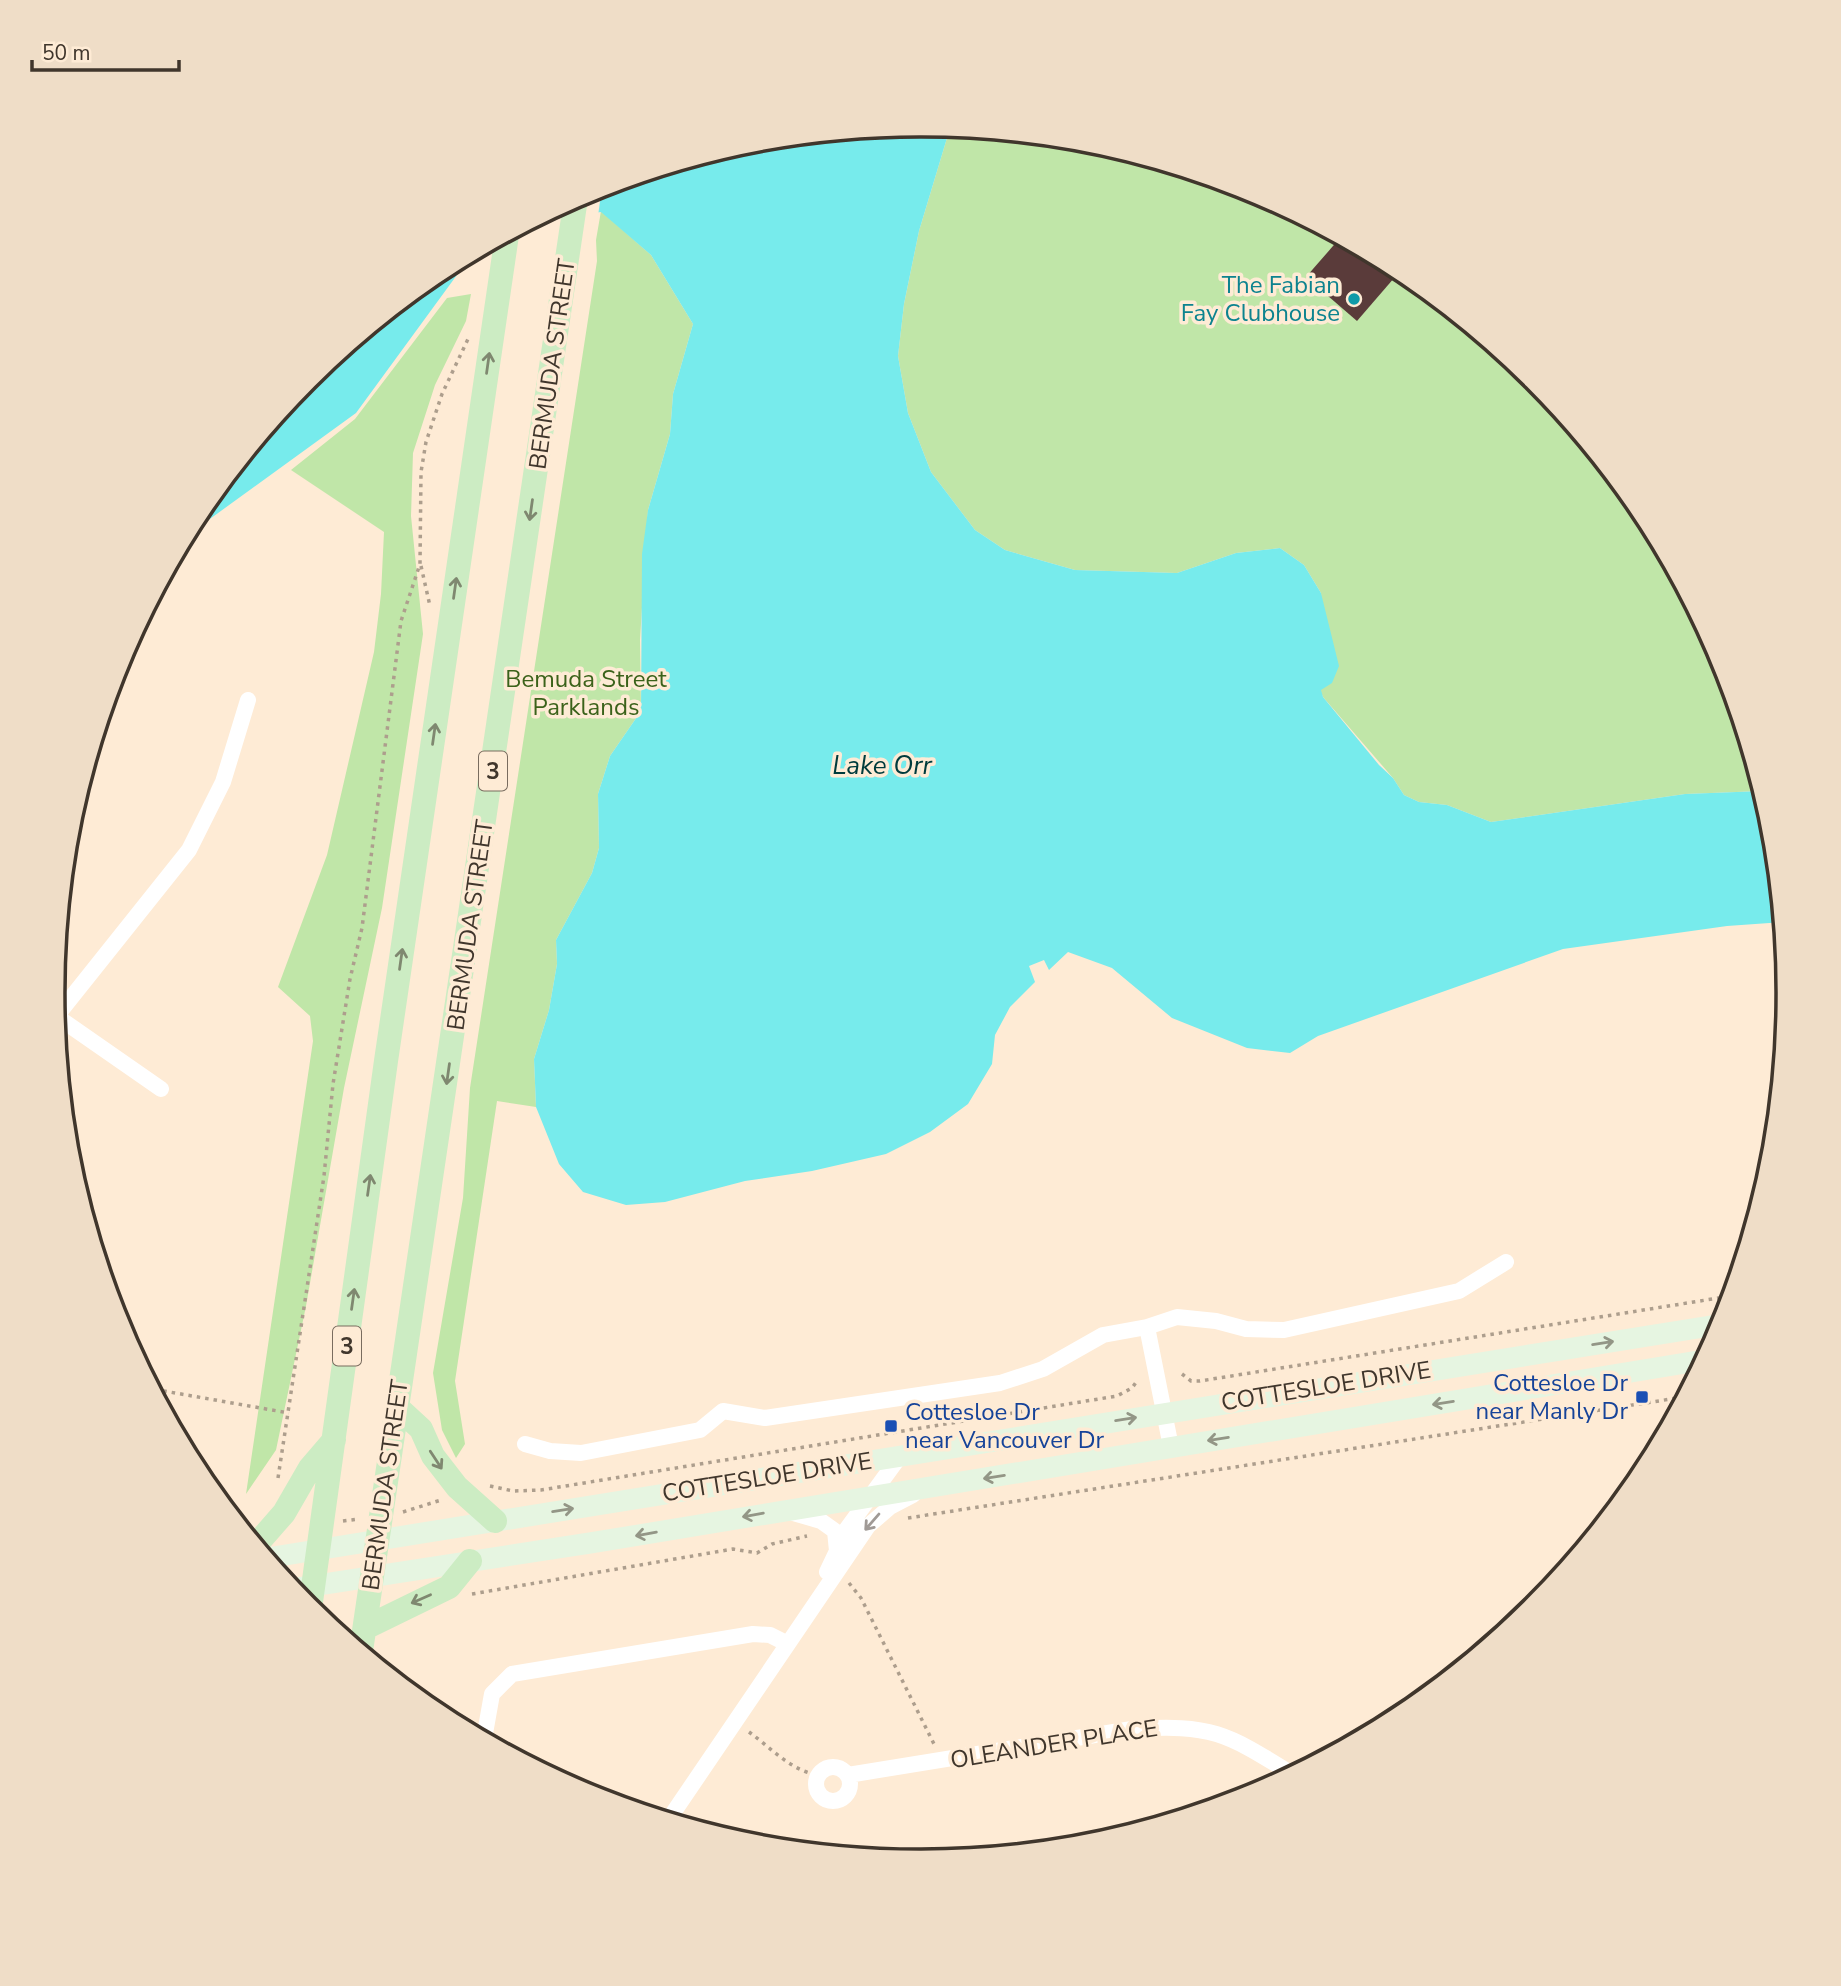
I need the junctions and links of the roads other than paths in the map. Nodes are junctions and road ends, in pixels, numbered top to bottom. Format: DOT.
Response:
graph roads {
  1 [pos="574,211"];
  2 [pos="505,246"];
  3 [pos="248,700"];
  4 [pos="65,1005"];
  5 [pos="66,1024"];
  6 [pos="161,1089"];
  7 [pos="1506,1262"];
  8 [pos="1708,1326"];
  9 [pos="1147,1327"];
  10 [pos="1692,1362"];
  11 [pos="396,1406"];
  12 [pos="1165,1413"];
  13 [pos="334,1440"];
  14 [pos="525,1444"];
  15 [pos="1171,1447"];
  16 [pos="900,1456"];
  17 [pos="929,1487"];
  18 [pos="869,1497"];
  19 [pos="782,1511"];
  20 [pos="495,1521"];
  21 [pos="262,1538"];
  22 [pos="377,1540"];
  23 [pos="320,1549"];
  24 [pos="837,1551"];
  25 [pos="277,1556"];
  26 [pos="470,1561"];
  27 [pos="372,1576"];
  28 [pos="307,1589"];
  29 [pos="311,1593"];
  30 [pos="807,1612"];
  31 [pos="363,1640"];
  32 [pos="786,1643"];
  33 [pos="486,1730"];
  34 [pos="1282,1768"];
  35 [pos="848,1775"];
  36 [pos="673,1812"];
  1 -- 11 [label="main road, BERMUDA STREET / 3, one-way"];
  13 -- 2 [label="main road, 3, one-way"];
  3 -- 4 [label="street"];
  5 -- 6 [label="street"];
  7 -- 9 [label="street"];
  12 -- 8 [label="main road, COTTESLOE DRIVE, one-way"];
  9 -- 12 [label="street"];
  9 -- 14 [label="street"];
  10 -- 15 [label="main road, COTTESLOE DRIVE, one-way"];
  11 -- 20 [label="main road, one-way"];
  11 -- 22 [label="main road, BERMUDA STREET / 3"];
  12 -- 15 [label="street"];
  16 -- 12 [label="main road, COTTESLOE DRIVE, one-way"];
  13 -- 21 [label="main road"];
  13 -- 23 [label="main road, 3"];
  15 -- 17 [label="main road, COTTESLOE DRIVE, one-way"];
  16 -- 18 [label="street"];
  20 -- 16 [label="main road, COTTESLOE DRIVE, one-way"];
  17 -- 18 [label="main road, COTTESLOE DRIVE"];
  17 -- 30 [label="street, one-way"];
  18 -- 19 [label="main road, COTTESLOE DRIVE"];
  18 -- 24 [label="street"];
  19 -- 24 [label="street"];
  19 -- 26 [label="main road, COTTESLOE DRIVE, one-way"];
  20 -- 22 [label="main road, COTTESLOE DRIVE"];
  22 -- 23 [label="main road, COTTESLOE DRIVE"];
  22 -- 27 [label="main road, BERMUDA STREET / 3"];
  23 -- 25 [label="main road, COTTESLOE DRIVE"];
  23 -- 28 [label="main road, 3"];
  24 -- 30 [label="street"];
  26 -- 27 [label="main road, COTTESLOE DRIVE"];
  26 -- 31 [label="main road, one-way"];
  27 -- 29 [label="main road, COTTESLOE DRIVE"];
  27 -- 31 [label="main road, BERMUDA STREET / 3"];
  30 -- 32 [label="street"];
  32 -- 33 [label="street"];
  32 -- 36 [label="street"];
  34 -- 35 [label="street, OLEANDER PLACE"];
  35 -- 35 [label="street, OLEANDER PLACE"];
}
